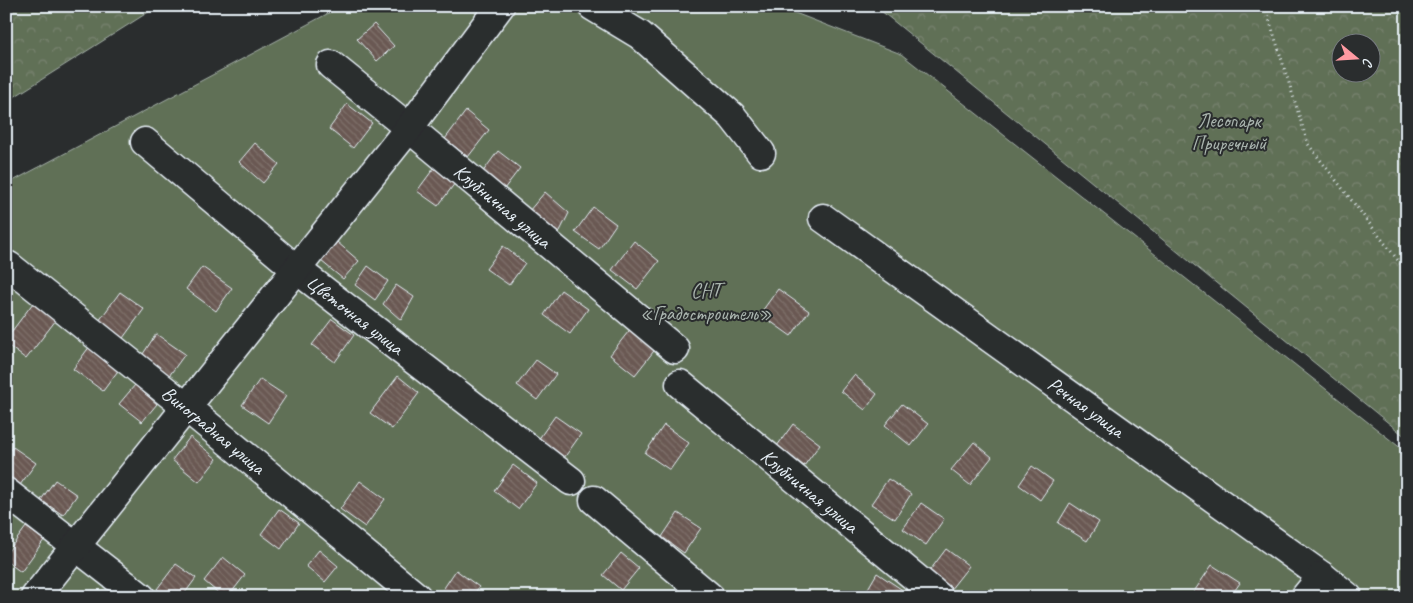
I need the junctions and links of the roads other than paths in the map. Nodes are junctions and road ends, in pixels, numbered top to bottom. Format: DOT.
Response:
graph roads {
  1 [pos="500,6"];
  2 [pos="592,6"];
  3 [pos="331,65"];
  4 [pos="409,128"];
  5 [pos="145,142"];
  6 [pos="761,154"];
  7 [pos="823,218"];
  8 [pos="9,266"];
  9 [pos="296,269"];
  10 [pos="675,349"];
  11 [pos="680,384"];
  12 [pos="186,407"];
  13 [pos="571,482"];
  14 [pos="6,492"];
  15 [pos="594,500"];
  16 [pos="76,545"];
  17 [pos="1322,576"];
  18 [pos="35,597"];
  19 [pos="141,597"];
  20 [pos="417,597"];
  21 [pos="710,597"];
  22 [pos="939,597"];
  23 [pos="1305,597"];
  24 [pos="1348,597"];
  1 -- 4 [label="street"];
  2 -- 6 [label="street"];
  3 -- 4 [label="street, Клубничная улица"];
  4 -- 9 [label="street"];
  4 -- 10 [label="street, Клубничная улица"];
  5 -- 9 [label="street, Цветочная улица"];
  7 -- 17 [label="street, Речная улица"];
  8 -- 12 [label="street, Виноградная улица"];
  9 -- 12 [label="street"];
  9 -- 13 [label="street, Цветочная улица"];
  11 -- 22 [label="street, Клубничная улица"];
  12 -- 16 [label="street"];
  12 -- 20 [label="street, Виноградная улица"];
  14 -- 16 [label="street"];
  15 -- 21 [label="street"];
  16 -- 18 [label="street"];
  16 -- 19 [label="street"];
  17 -- 23 [label="street"];
  17 -- 24 [label="street, Речная улица"];
}
